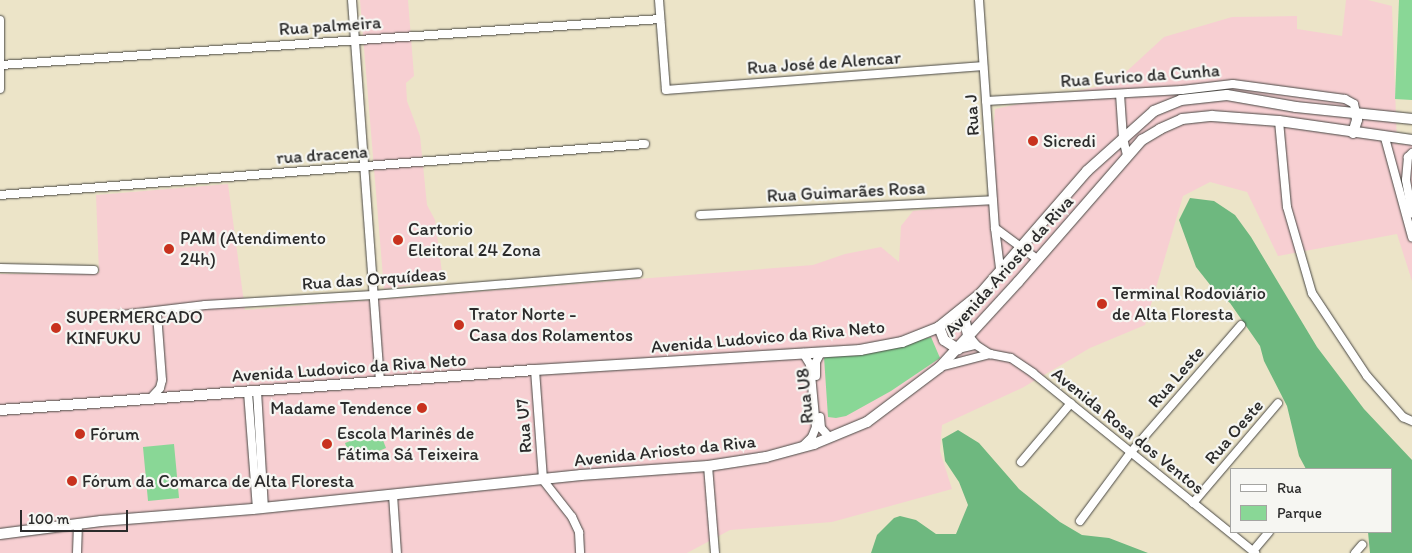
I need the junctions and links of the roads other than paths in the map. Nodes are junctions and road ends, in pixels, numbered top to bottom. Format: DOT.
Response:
graph roads {
  1 [pos="352,0"];
  2 [pos="659,0"];
  3 [pos="978,0"];
  4 [pos="660,18"];
  5 [pos="0,20"];
  6 [pos="355,39"];
  7 [pos="1,65"];
  8 [pos="983,66"];
  9 [pos="0,88"];
  10 [pos="1296,92"];
  11 [pos="1120,94"];
  12 [pos="1182,95"];
  13 [pos="986,101"];
  14 [pos="1296,107"];
  15 [pos="1356,113"];
  16 [pos="1412,119"];
  17 [pos="1278,121"];
  18 [pos="1353,133"];
  19 [pos="1123,138"];
  20 [pos="1385,138"];
  21 [pos="1412,140"];
  22 [pos="645,144"];
  23 [pos="1412,153"];
  24 [pos="1127,156"];
  25 [pos="364,167"];
  26 [pos="0,195"];
  27 [pos="993,200"];
  28 [pos="1412,213"];
  29 [pos="700,215"];
  30 [pos="995,228"];
  31 [pos="1412,237"];
  32 [pos="1021,249"];
  33 [pos="1037,259"];
  34 [pos="0,268"];
  35 [pos="1000,268"];
  36 [pos="94,270"];
  37 [pos="638,273"];
  38 [pos="373,295"];
  39 [pos="157,312"];
  40 [pos="957,313"];
  41 [pos="113,316"];
  42 [pos="1241,325"];
  43 [pos="939,327"];
  44 [pos="968,335"];
  45 [pos="976,345"];
  46 [pos="958,349"];
  47 [pos="821,352"];
  48 [pos="802,353"];
  49 [pos="990,354"];
  50 [pos="940,366"];
  51 [pos="535,370"];
  52 [pos="380,382"];
  53 [pos="252,392"];
  54 [pos="816,396"];
  55 [pos="151,398"];
  56 [pos="1071,403"];
  57 [pos="1278,404"];
  58 [pos="0,410"];
  59 [pos="1412,422"];
  60 [pos="818,428"];
  61 [pos="829,437"];
  62 [pos="799,448"];
  63 [pos="1132,452"];
  64 [pos="1021,462"];
  65 [pos="708,466"];
  66 [pos="543,480"];
  67 [pos="393,495"];
  68 [pos="1193,502"];
  69 [pos="261,508"];
  70 [pos="1080,521"];
  71 [pos="78,525"];
  72 [pos="1230,532"];
  73 [pos="1231,533"];
  74 [pos="1268,533"];
  75 [pos="0,534"];
  76 [pos="1362,544"];
  77 [pos="1254,552"];
  78 [pos="78,553"];
  79 [pos="397,553"];
  80 [pos="580,553"];
  81 [pos="715,553"];
  82 [pos="1355,553"];
  1 -- 6 [label="street"];
  2 -- 4 [label="street"];
  3 -- 8 [label="street, Rua J"];
  4 -- 6 [label="street, Rua palmeira"];
  4 -- 8 [label="street, Rua José de Alencar"];
  5 -- 7 [label="street"];
  6 -- 7 [label="street, Rua palmeira"];
  6 -- 25 [label="street"];
  7 -- 9 [label="street"];
  8 -- 13 [label="street, Rua J"];
  10 -- 12 [label="street, Rua Eurico da Cunha"];
  10 -- 14 [label="street"];
  10 -- 15 [label="street, Rua Eurico da Cunha"];
  11 -- 12 [label="street, Rua Eurico da Cunha"];
  11 -- 13 [label="street, Rua Eurico da Cunha"];
  11 -- 19 [label="street"];
  12 -- 14 [label="street, Avenida Ludovico da Riva Neto"];
  12 -- 19 [label="street, Avenida Ludovico da Riva Neto"];
  13 -- 27 [label="street, Rua J"];
  14 -- 15 [label="street, Avenida Ludovico da Riva Neto"];
  15 -- 16 [label="street, Avenida Ludovico da Riva Neto"];
  15 -- 18 [label="street"];
  17 -- 18 [label="street, Avenida Ariosto da Riva"];
  17 -- 24 [label="street, Avenida Ariosto da Riva"];
  17 -- 59 [label="street"];
  18 -- 20 [label="street, Avenida Ariosto da Riva"];
  19 -- 24 [label="street"];
  19 -- 32 [label="street, Avenida Ludovico da Riva Neto"];
  20 -- 21 [label="street, Avenida Ariosto da Riva"];
  20 -- 31 [label="street"];
  22 -- 25 [label="street, rua dracena"];
  23 -- 28 [label="street"];
  24 -- 33 [label="street, Avenida Ariosto da Riva"];
  25 -- 26 [label="street, rua dracena"];
  25 -- 38 [label="street"];
  27 -- 29 [label="street, Rua Guimarães Rosa"];
  27 -- 30 [label="street, Rua J"];
  30 -- 32 [label="street"];
  30 -- 35 [label="street, Rua J"];
  32 -- 33 [label="street"];
  32 -- 35 [label="street, Avenida Ludovico da Riva Neto"];
  33 -- 44 [label="street, Avenida Ariosto da Riva"];
  34 -- 36 [label="street"];
  35 -- 40 [label="street, Avenida Ludovico da Riva Neto"];
  37 -- 38 [label="street, Rua das Orquídeas"];
  38 -- 39 [label="street, Rua das Orquídeas"];
  38 -- 52 [label="street"];
  39 -- 41 [label="street, Rua das Orquídeas"];
  39 -- 55 [label="street"];
  40 -- 43 [label="street, Avenida Ludovico da Riva Neto"];
  40 -- 44 [label="street"];
  42 -- 63 [label="street, Rua Leste"];
  43 -- 46 [label="street"];
  43 -- 47 [label="street, Avenida Ludovico da Riva Neto"];
  44 -- 45 [label="street, Avenida Rosa dos Ventos"];
  44 -- 46 [label="street, Avenida Ariosto da Riva"];
  45 -- 46 [label="street"];
  45 -- 49 [label="street, Avenida Rosa dos Ventos"];
  46 -- 50 [label="street, Avenida Ariosto da Riva"];
  47 -- 48 [label="street, Avenida Ludovico da Riva Neto"];
  47 -- 54 [label="street, Rua U8"];
  48 -- 51 [label="street, Avenida Ludovico da Riva Neto"];
  48 -- 54 [label="street, Rua U8"];
  49 -- 50 [label="street"];
  49 -- 56 [label="street, Avenida Rosa dos Ventos"];
  50 -- 61 [label="street, Avenida Ariosto da Riva"];
  51 -- 52 [label="street, Avenida Ludovico da Riva Neto"];
  51 -- 66 [label="street, Rua U7"];
  52 -- 53 [label="street, Avenida Ludovico da Riva Neto"];
  53 -- 55 [label="street, Avenida Ludovico da Riva Neto"];
  53 -- 69 [label="street"];
  54 -- 60 [label="street, Rua U8"];
  55 -- 58 [label="street, Avenida Ludovico da Riva Neto"];
  56 -- 63 [label="street, Avenida Rosa dos Ventos"];
  56 -- 64 [label="street"];
  57 -- 68 [label="street, Rua Oeste"];
  60 -- 61 [label="street, Rua U8"];
  60 -- 62 [label="street, Rua U8"];
  61 -- 62 [label="street, Avenida Ariosto da Riva"];
  62 -- 65 [label="street, Avenida Ariosto da Riva"];
  63 -- 68 [label="street, Avenida Rosa dos Ventos"];
  63 -- 70 [label="street, Rua Leste"];
  65 -- 66 [label="street, Avenida Ariosto da Riva"];
  65 -- 81 [label="street"];
  66 -- 67 [label="street, Avenida Ariosto da Riva"];
  66 -- 80 [label="street"];
  67 -- 69 [label="street, Avenida Ariosto da Riva"];
  67 -- 79 [label="street"];
  68 -- 72 [label="street, Avenida Rosa dos Ventos"];
  69 -- 71 [label="street, Avenida Ariosto da Riva"];
  71 -- 75 [label="street, Avenida Ariosto da Riva"];
  71 -- 78 [label="street"];
  73 -- 77 [label="street, Avenida Rosa dos Ventos"];
  74 -- 77 [label="street"];
  76 -- 82 [label="street"];
}
